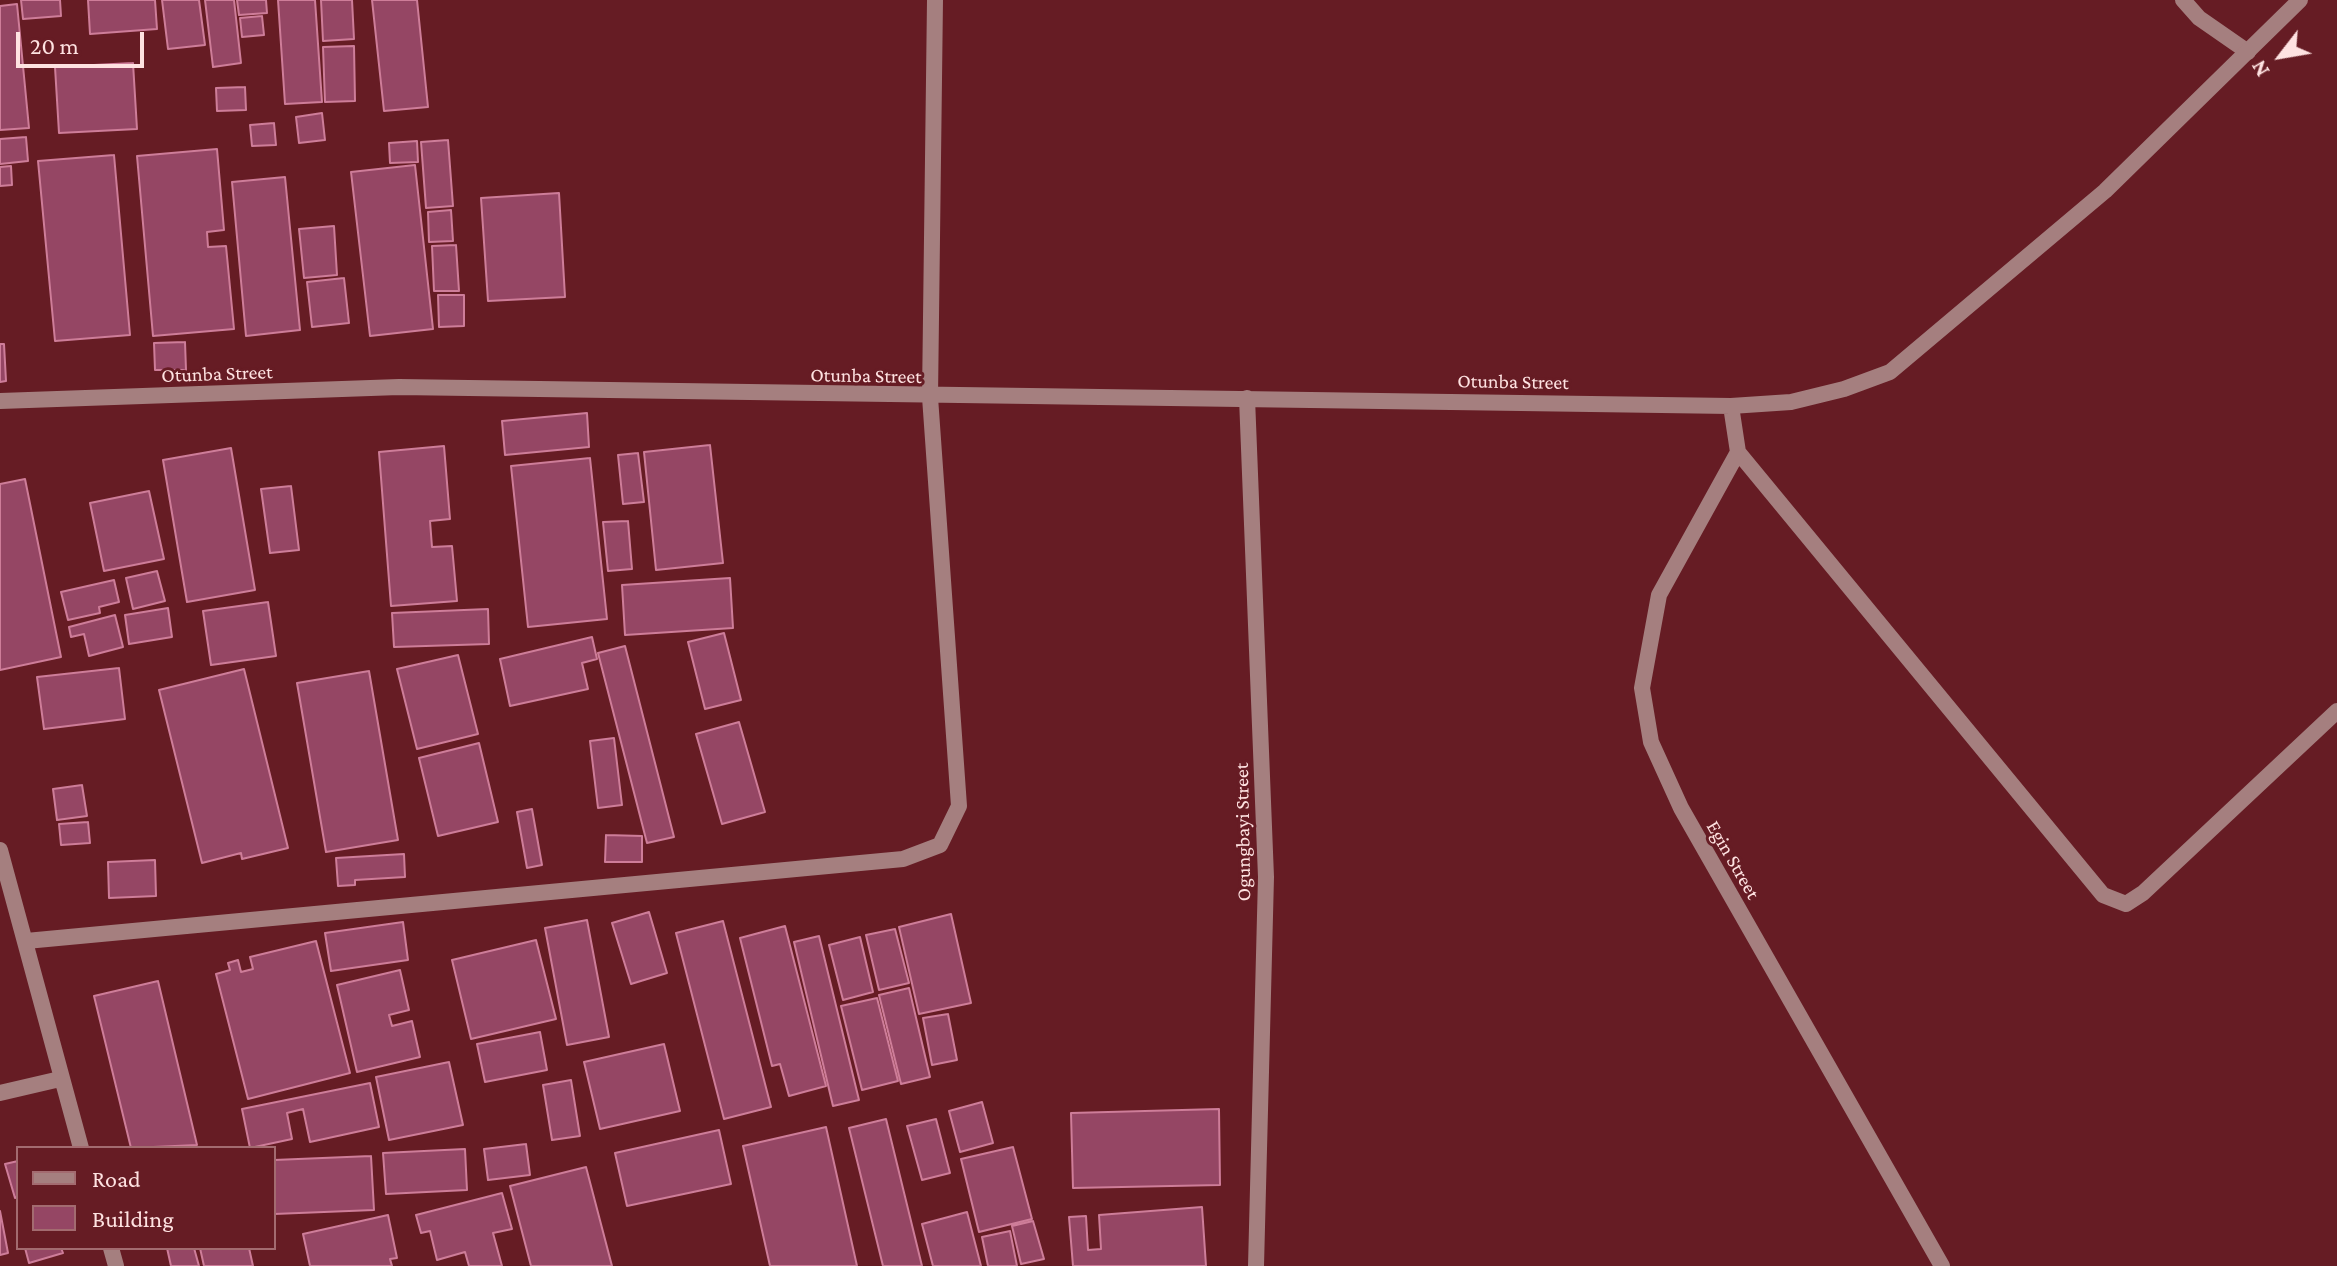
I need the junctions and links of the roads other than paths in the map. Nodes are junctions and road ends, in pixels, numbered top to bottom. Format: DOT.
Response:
graph roads {
  1 [pos="935,0"];
  2 [pos="2183,0"];
  3 [pos="2300,0"];
  4 [pos="2248,52"];
  5 [pos="930,397"];
  6 [pos="1247,398"];
  7 [pos="0,401"];
  8 [pos="1731,406"];
  9 [pos="1738,452"];
  10 [pos="2337,711"];
  11 [pos="0,850"];
  12 [pos="26,941"];
  13 [pos="60,1079"];
  14 [pos="0,1093"];
  15 [pos="80,1146"];
  16 [pos="1256,1266"];
  17 [pos="1942,1266"];
  1 -- 5 [label="street"];
  2 -- 4 [label="street"];
  3 -- 4 [label="street, Otunba Street"];
  4 -- 8 [label="street, Otunba Street"];
  5 -- 6 [label="street, Otunba Street"];
  5 -- 7 [label="street, Otunba Street"];
  5 -- 12 [label="street"];
  6 -- 8 [label="street, Otunba Street"];
  6 -- 16 [label="street, Ogungbayi Street"];
  8 -- 9 [label="street"];
  9 -- 10 [label="street"];
  9 -- 17 [label="street, Egin Street"];
  11 -- 12 [label="street"];
  12 -- 13 [label="street"];
  13 -- 14 [label="street"];
  13 -- 15 [label="street"];
}
